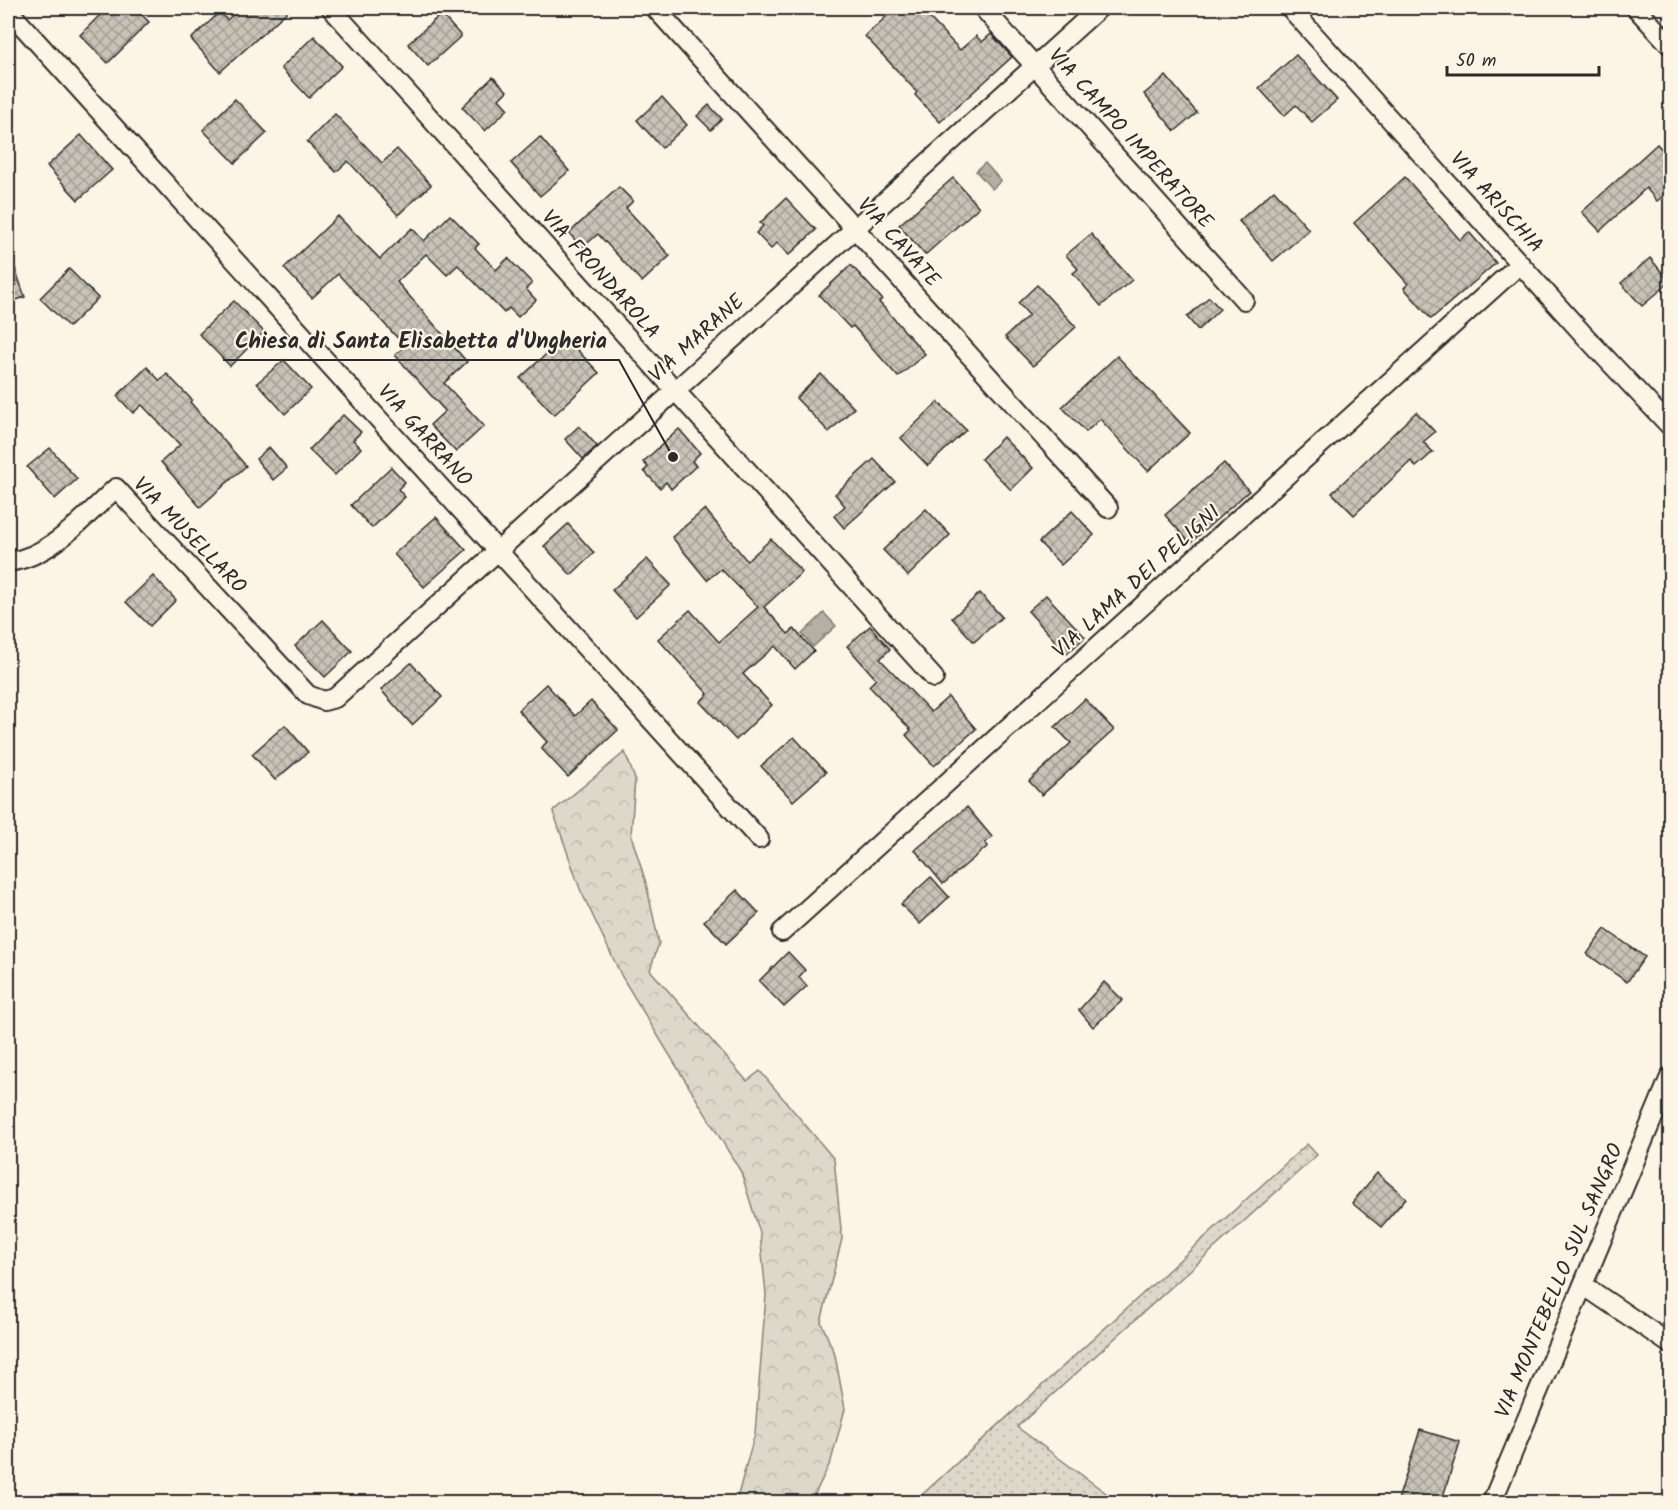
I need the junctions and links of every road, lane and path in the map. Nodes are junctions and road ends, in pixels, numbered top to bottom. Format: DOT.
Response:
graph roads {
  1 [pos="331,8"];
  2 [pos="655,8"];
  3 [pos="983,8"];
  4 [pos="1099,8"];
  5 [pos="1290,8"];
  6 [pos="1636,8"];
  7 [pos="8,10"];
  8 [pos="1671,45"];
  9 [pos="1034,65"];
  10 [pos="854,229"];
  11 [pos="1520,264"];
  12 [pos="1244,300"];
  13 [pos="673,390"];
  14 [pos="1671,426"];
  15 [pos="1108,508"];
  16 [pos="497,550"];
  17 [pos="8,562"];
  18 [pos="934,678"];
  19 [pos="324,701"];
  20 [pos="759,839"];
  21 [pos="782,932"];
  22 [pos="1671,1077"];
  23 [pos="1582,1285"];
  24 [pos="1671,1344"];
  25 [pos="1492,1503"];
  1 -- 13 [label="street, VIA FRONDAROLA"];
  2 -- 10 [label="street, VIA CAVATE"];
  3 -- 9 [label="street, VIA CAMPO IMPERATORE"];
  4 -- 9 [label="street, VIA MARANE"];
  5 -- 11 [label="street, VIA ARISCHIA"];
  6 -- 8 [label="street"];
  7 -- 16 [label="street, VIA GARRANO"];
  9 -- 10 [label="street, VIA MARANE"];
  9 -- 12 [label="street, VIA CAMPO IMPERATORE"];
  10 -- 13 [label="street, VIA MARANE"];
  10 -- 15 [label="street, VIA CAVATE"];
  11 -- 14 [label="street, VIA ARISCHIA"];
  11 -- 21 [label="street, VIA LAMA DEI PELIGNI"];
  13 -- 16 [label="street, VIA MARANE"];
  13 -- 18 [label="street, VIA FRONDAROLA"];
  16 -- 19 [label="street, VIA MARANE"];
  16 -- 20 [label="street, VIA GARRANO"];
  17 -- 19 [label="street, VIA MUSELLARO"];
  22 -- 23 [label="street, VIA MONTEBELLO SUL SANGRO"];
  23 -- 24 [label="street"];
  23 -- 25 [label="street, VIA MONTEBELLO SUL SANGRO"];
}
